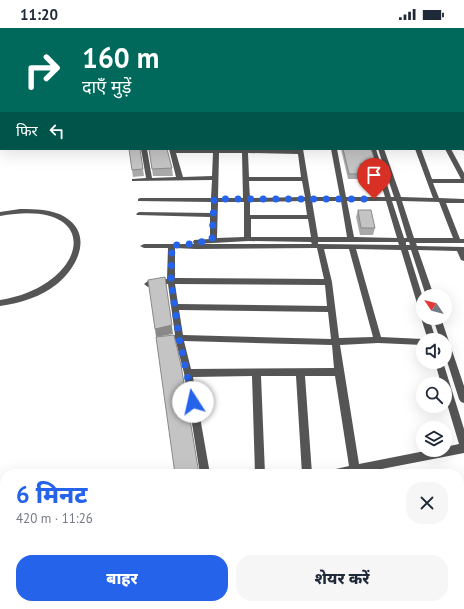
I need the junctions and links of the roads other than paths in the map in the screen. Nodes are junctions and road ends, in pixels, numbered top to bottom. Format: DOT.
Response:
graph roads {
  1 [pos="144,150"];
  2 [pos="172,150"];
  3 [pos="245,150"];
  4 [pos="300,150"];
  5 [pos="334,150"];
  6 [pos="373,150"];
  7 [pos="381,150"];
  8 [pos="418,150"];
  9 [pos="449,150"];
  10 [pos="216,152"];
  11 [pos="214,178"];
  12 [pos="180,179"];
  13 [pos="245,179"];
  14 [pos="305,179"];
  15 [pos="134,180"];
  16 [pos="150,180"];
  17 [pos="464,180"];
  18 [pos="430,181"];
  19 [pos="214,199"];
  20 [pos="245,199"];
  21 [pos="308,199"];
  22 [pos="389,199"];
  23 [pos="399,199"];
  24 [pos="140,200"];
  25 [pos="345,200"];
  26 [pos="440,201"];
  27 [pos="464,201"];
  28 [pos="0,214"];
  29 [pos="139,214"];
  30 [pos="214,215"];
  31 [pos="247,217"];
  32 [pos="310,217"];
  33 [pos="248,239"];
  34 [pos="212,240"];
  35 [pos="400,240"];
  36 [pos="411,240"];
  37 [pos="460,241"];
  38 [pos="351,243"];
  39 [pos="316,244"];
  40 [pos="172,245"];
  41 [pos="183,245"];
  42 [pos="144,246"];
  43 [pos="404,248"];
  44 [pos="414,248"];
  45 [pos="462,249"];
  46 [pos="464,258"];
  47 [pos="171,281"];
  48 [pos="328,282"];
  49 [pos="148,284"];
  50 [pos="417,289"];
  51 [pos="428,289"];
  52 [pos="0,303"];
  53 [pos="175,307"];
  54 [pos="330,309"];
  55 [pos="179,338"];
  56 [pos="378,340"];
  57 [pos="157,341"];
  58 [pos="335,342"];
  59 [pos="416,342"];
  60 [pos="452,361"];
  61 [pos="441,369"];
  62 [pos="188,372"];
  63 [pos="256,372"];
  64 [pos="339,372"];
  65 [pos="300,373"];
  66 [pos="462,389"];
  67 [pos="464,399"];
  68 [pos="464,446"];
  69 [pos="204,469"];
  70 [pos="260,469"];
  71 [pos="307,469"];
  72 [pos="356,469"];
  1 -- 16 [label="street"];
  2 -- 10 [label="street"];
  2 -- 12 [label="street"];
  3 -- 4 [label="street"];
  3 -- 10 [label="street"];
  3 -- 13 [label="street"];
  4 -- 14 [label="street"];
  5 -- 25 [label="street"];
  6 -- 22 [label="street"];
  7 -- 23 [label="street"];
  8 -- 18 [label="street"];
  9 -- 17 [label="street"];
  10 -- 11 [label="street"];
  11 -- 12 [label="street"];
  11 -- 19 [label="street"];
  12 -- 16 [label="street"];
  13 -- 14 [label="street"];
  13 -- 20 [label="street"];
  14 -- 21 [label="street"];
  15 -- 16 [label="street"];
  17 -- 18 [label="street"];
  18 -- 26 [label="street"];
  19 -- 20 [label="street"];
  19 -- 24 [label="street"];
  19 -- 30 [label="street"];
  20 -- 21 [label="street"];
  20 -- 31 [label="street"];
  21 -- 25 [label="street"];
  21 -- 32 [label="street"];
  22 -- 23 [label="street"];
  22 -- 25 [label="street"];
  22 -- 35 [label="street"];
  23 -- 26 [label="street"];
  23 -- 36 [label="street"];
  25 -- 38 [label="street"];
  26 -- 27 [label="street"];
  26 -- 37 [label="street"];
  28 -- 52 [label="street"];
  29 -- 30 [label="street"];
  30 -- 34 [label="street"];
  31 -- 32 [label="street"];
  31 -- 33 [label="street"];
  32 -- 39 [label="street"];
  33 -- 34 [label="street"];
  33 -- 39 [label="street"];
  34 -- 41 [label="street"];
  35 -- 36 [label="street"];
  35 -- 38 [label="street"];
  35 -- 43 [label="street"];
  36 -- 37 [label="street"];
  36 -- 44 [label="street"];
  38 -- 39 [label="street"];
  38 -- 43 [label="street"];
  38 -- 56 [label="street"];
  39 -- 41 [label="street"];
  39 -- 48 [label="street"];
  40 -- 41 [label="street"];
  40 -- 42 [label="street"];
  40 -- 47 [label="street"];
  43 -- 44 [label="street"];
  43 -- 50 [label="street"];
  44 -- 45 [label="street"];
  44 -- 51 [label="street"];
  45 -- 46 [label="street"];
  47 -- 48 [label="street"];
  47 -- 49 [label="street"];
  47 -- 53 [label="street"];
  48 -- 54 [label="street"];
  53 -- 54 [label="street"];
  53 -- 55 [label="street"];
  54 -- 58 [label="street"];
  55 -- 57 [label="street"];
  55 -- 58 [label="street"];
  55 -- 62 [label="street"];
  56 -- 58 [label="street"];
  56 -- 59 [label="street"];
  58 -- 64 [label="street"];
  60 -- 66 [label="street"];
  61 -- 68 [label="street"];
  62 -- 63 [label="street"];
  62 -- 69 [label="street"];
  63 -- 65 [label="street"];
  63 -- 70 [label="street"];
  64 -- 65 [label="street"];
  64 -- 72 [label="street"];
  65 -- 71 [label="street"];
  66 -- 67 [label="street"];
  68 -- 72 [label="street"];
}
